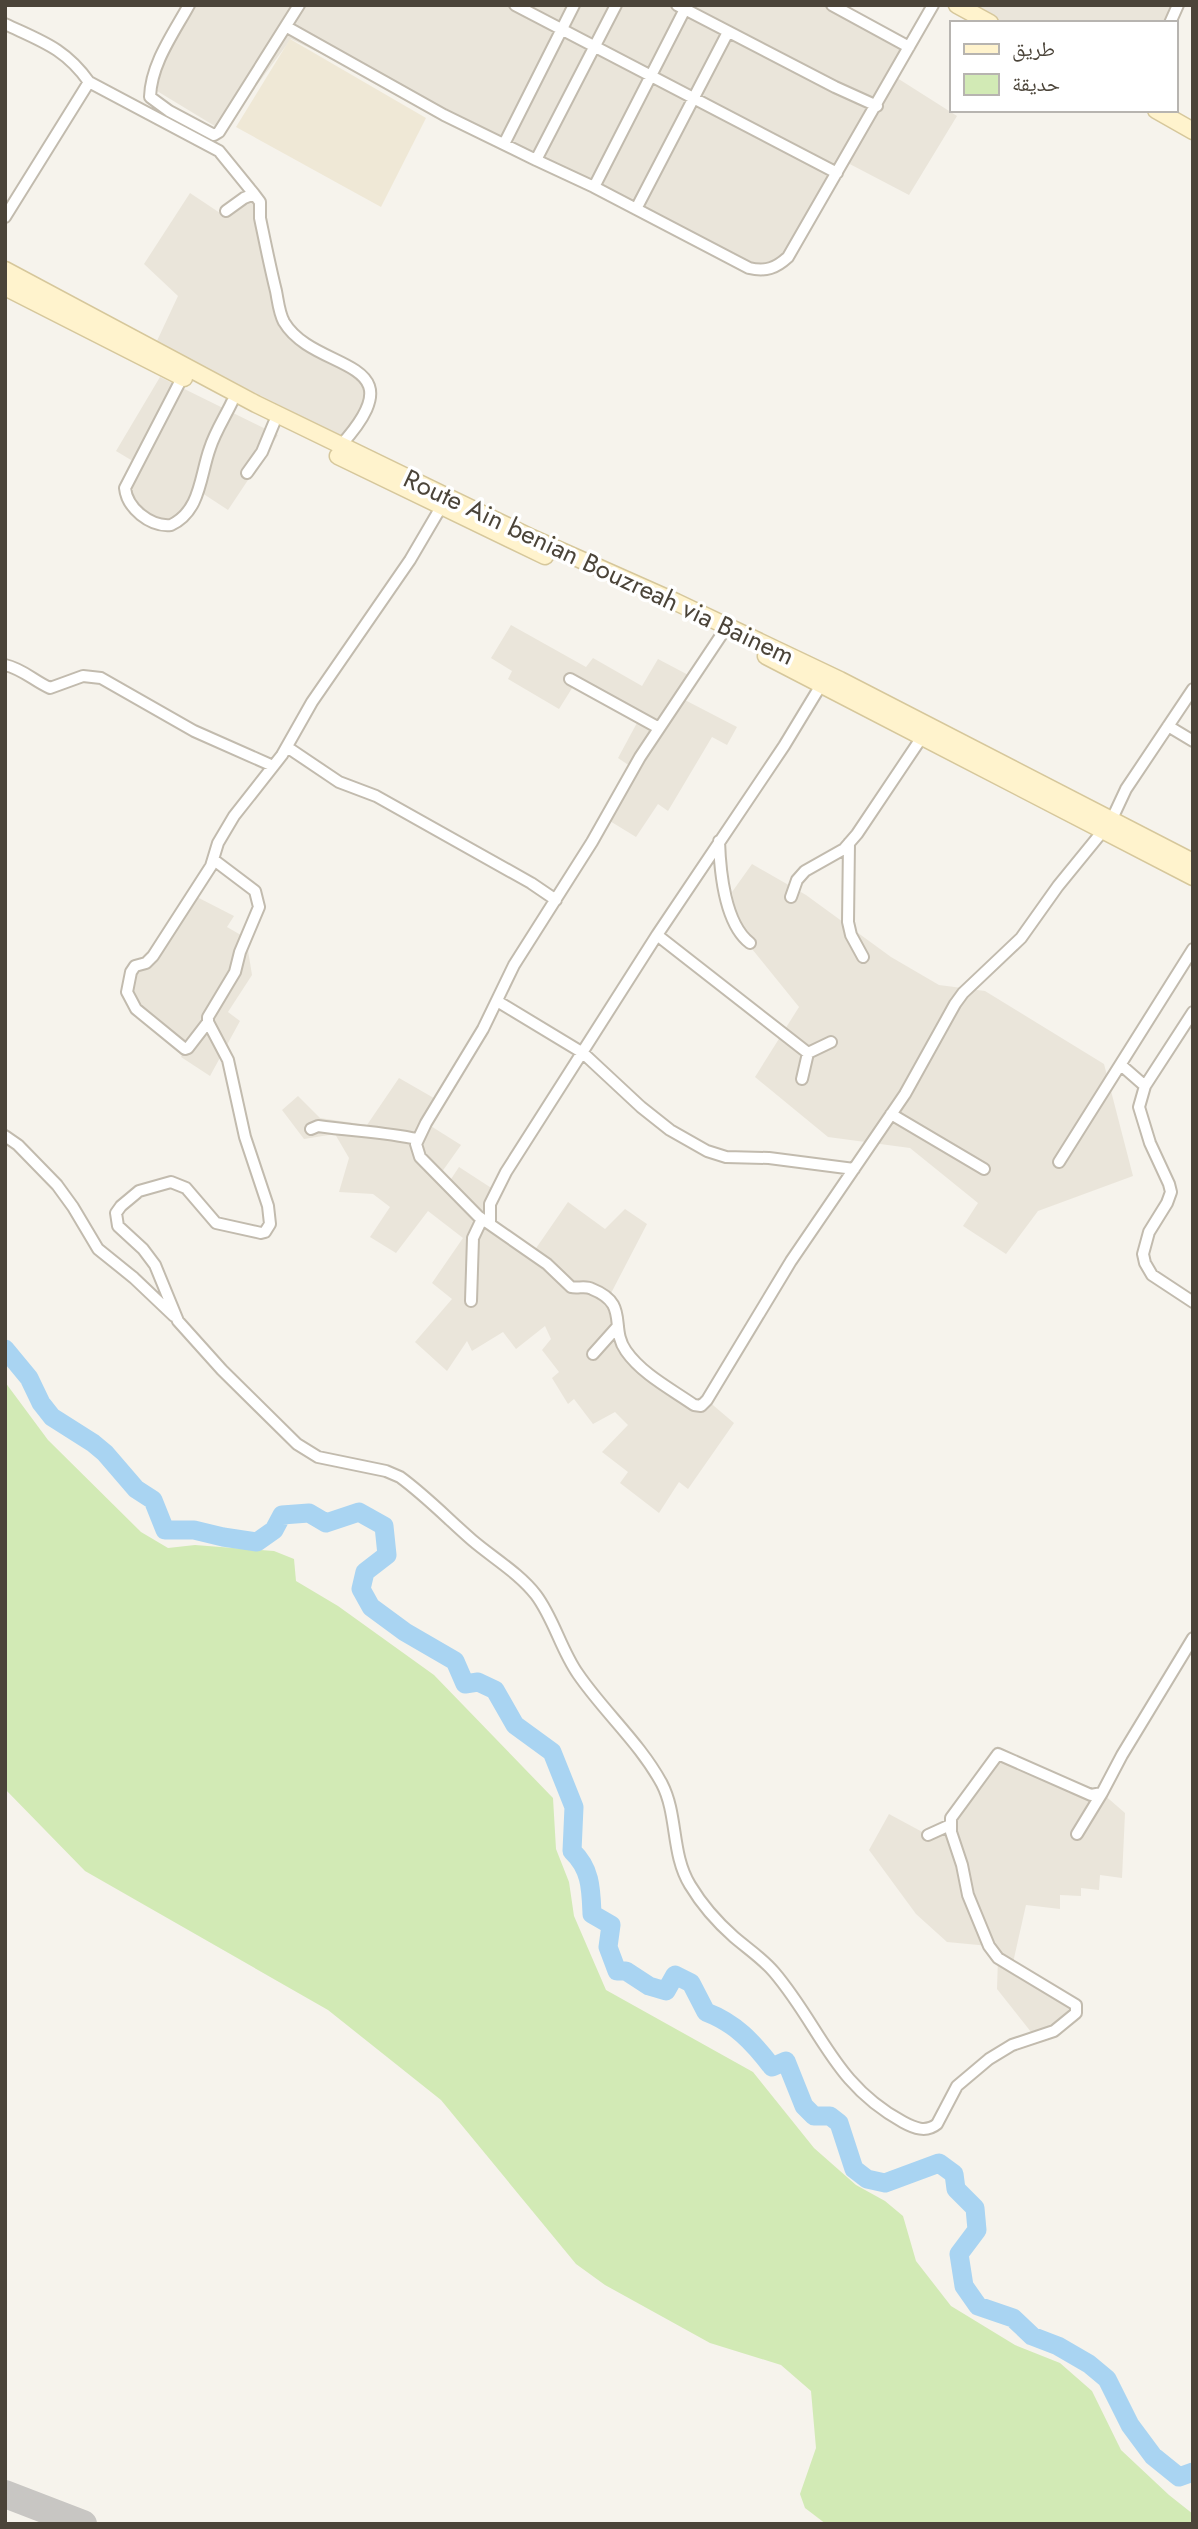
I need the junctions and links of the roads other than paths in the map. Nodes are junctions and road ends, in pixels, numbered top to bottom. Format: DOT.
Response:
graph roads {
  1 [pos="189,5"];
  2 [pos="299,5"];
  3 [pos="515,5"];
  4 [pos="574,5"];
  5 [pos="616,5"];
  6 [pos="832,5"];
  7 [pos="933,5"];
  8 [pos="957,5"];
  9 [pos="1178,5"];
  10 [pos="681,7"];
  11 [pos="986,21"];
  12 [pos="1171,21"];
  13 [pos="5,23"];
  14 [pos="287,27"];
  15 [pos="560,30"];
  16 [pos="728,32"];
  17 [pos="909,47"];
  18 [pos="593,48"];
  19 [pos="649,76"];
  20 [pos="89,82"];
  21 [pos="694,98"];
  22 [pos="877,106"];
  23 [pos="1160,112"];
  24 [pos="1193,131"];
  25 [pos="214,135"];
  26 [pos="504,144"];
  27 [pos="219,151"];
  28 [pos="536,160"];
  29 [pos="837,173"];
  30 [pos="594,187"];
  31 [pos="254,194"];
  32 [pos="636,209"];
  33 [pos="226,211"];
  34 [pos="5,217"];
  35 [pos="5,270"];
  36 [pos="5,287"];
  37 [pos="185,373"];
  38 [pos="232,402"];
  39 [pos="274,423"];
  40 [pos="341,445"];
  41 [pos="247,473"];
  42 [pos="444,502"];
  43 [pos="722,634"];
  44 [pos="5,665"];
  45 [pos="570,679"];
  46 [pos="821,685"];
  47 [pos="1193,689"];
  48 [pos="1168,726"];
  49 [pos="659,728"];
  50 [pos="922,737"];
  51 [pos="1193,741"];
  52 [pos="287,747"];
  53 [pos="273,765"];
  54 [pos="1107,826"];
  55 [pos="719,841"];
  56 [pos="849,843"];
  57 [pos="214,860"];
  58 [pos="1193,862"];
  59 [pos="1193,877"];
  60 [pos="791,897"];
  61 [pos="556,900"];
  62 [pos="657,935"];
  63 [pos="750,943"];
  64 [pos="1193,949"];
  65 [pos="863,957"];
  66 [pos="497,1001"];
  67 [pos="1193,1012"];
  68 [pos="208,1022"];
  69 [pos="831,1042"];
  70 [pos="583,1053"];
  71 [pos="808,1053"];
  72 [pos="1121,1065"];
  73 [pos="802,1079"];
  74 [pos="1145,1086"];
  75 [pos="891,1114"];
  76 [pos="311,1129"];
  77 [pos="5,1136"];
  78 [pos="418,1139"];
  79 [pos="1059,1162"];
  80 [pos="854,1169"];
  81 [pos="984,1169"];
  82 [pos="486,1222"];
  83 [pos="471,1301"];
  84 [pos="1193,1302"];
  85 [pos="178,1321"];
  86 [pos="618,1326"];
  87 [pos="593,1354"];
  88 [pos="1193,1638"];
  89 [pos="1102,1793"];
  90 [pos="950,1825"];
  91 [pos="1077,1834"];
  92 [pos="928,1835"];
  1 -- 25 [label="street"];
  2 -- 14 [label="street"];
  3 -- 15 [label="street"];
  4 -- 15 [label="street"];
  5 -- 18 [label="street"];
  6 -- 17 [label="street"];
  7 -- 17 [label="street"];
  8 -- 11 [label="main road"];
  9 -- 12 [label="street"];
  10 -- 16 [label="street"];
  10 -- 19 [label="street"];
  13 -- 20 [label="street"];
  14 -- 25 [label="street"];
  14 -- 26 [label="street"];
  15 -- 18 [label="street"];
  15 -- 26 [label="street"];
  16 -- 21 [label="street"];
  16 -- 22 [label="street"];
  17 -- 22 [label="street"];
  18 -- 19 [label="street"];
  18 -- 28 [label="street"];
  19 -- 21 [label="street"];
  19 -- 30 [label="street"];
  20 -- 27 [label="street"];
  20 -- 34 [label="street"];
  21 -- 29 [label="street"];
  21 -- 32 [label="street"];
  22 -- 29 [label="street"];
  23 -- 24 [label="main road"];
  25 -- 27 [label="street"];
  26 -- 28 [label="street"];
  27 -- 31 [label="street"];
  28 -- 30 [label="street"];
  29 -- 32 [label="street"];
  30 -- 32 [label="street"];
  31 -- 33 [label="street"];
  31 -- 40 [label="street"];
  35 -- 37 [label="main road, Route Ain benian Bouzreah via Bainem"];
  36 -- 37 [label="main road, Route Ain benian Bouzreah via Bainem"];
  37 -- 38 [label="main road, Route Ain benian Bouzreah via Bainem"];
  37 -- 38 [label="street"];
  37 -- 40 [label="main road, Route Ain benian Bouzreah via Bainem"];
  38 -- 39 [label="main road, Route Ain benian Bouzreah via Bainem"];
  39 -- 41 [label="street"];
  39 -- 42 [label="main road, Route Ain benian Bouzreah via Bainem"];
  40 -- 42 [label="main road, Route Ain benian Bouzreah via Bainem"];
  42 -- 43 [label="main road, Route Ain benian Bouzreah via Bainem"];
  42 -- 52 [label="street"];
  42 -- 54 [label="main road, Route Ain benian Bouzreah via Bainem"];
  43 -- 46 [label="main road, Route Ain benian Bouzreah via Bainem"];
  43 -- 49 [label="street"];
  44 -- 53 [label="street"];
  45 -- 49 [label="street"];
  46 -- 50 [label="main road, Route Ain benian Bouzreah via Bainem"];
  46 -- 55 [label="street"];
  47 -- 48 [label="street"];
  48 -- 51 [label="street"];
  48 -- 54 [label="street"];
  49 -- 61 [label="street"];
  50 -- 54 [label="main road, Route Ain benian Bouzreah via Bainem"];
  50 -- 56 [label="street"];
  52 -- 53 [label="street"];
  52 -- 61 [label="street"];
  53 -- 57 [label="street"];
  54 -- 58 [label="main road, Route Ain benian Bouzreah via Bainem"];
  54 -- 59 [label="main road, Route Ain benian Bouzreah via Bainem"];
  54 -- 75 [label="street"];
  55 -- 62 [label="street"];
  55 -- 63 [label="street"];
  56 -- 60 [label="street"];
  56 -- 65 [label="street"];
  57 -- 68 [label="street"];
  57 -- 68 [label="street"];
  61 -- 66 [label="street"];
  62 -- 70 [label="street"];
  62 -- 71 [label="street"];
  64 -- 72 [label="street"];
  66 -- 70 [label="street"];
  66 -- 78 [label="street"];
  67 -- 74 [label="street"];
  68 -- 85 [label="street"];
  69 -- 71 [label="street"];
  70 -- 80 [label="street"];
  70 -- 82 [label="street"];
  71 -- 73 [label="street"];
  72 -- 74 [label="street"];
  72 -- 79 [label="street"];
  74 -- 84 [label="street"];
  75 -- 80 [label="street"];
  75 -- 81 [label="street"];
  76 -- 78 [label="street"];
  77 -- 85 [label="street"];
  78 -- 82 [label="street"];
  80 -- 86 [label="street"];
  82 -- 83 [label="street"];
  82 -- 86 [label="street"];
  85 -- 90 [label="street"];
  86 -- 87 [label="street"];
  88 -- 89 [label="street"];
  89 -- 90 [label="street"];
  89 -- 91 [label="street"];
  90 -- 92 [label="street"];
}
